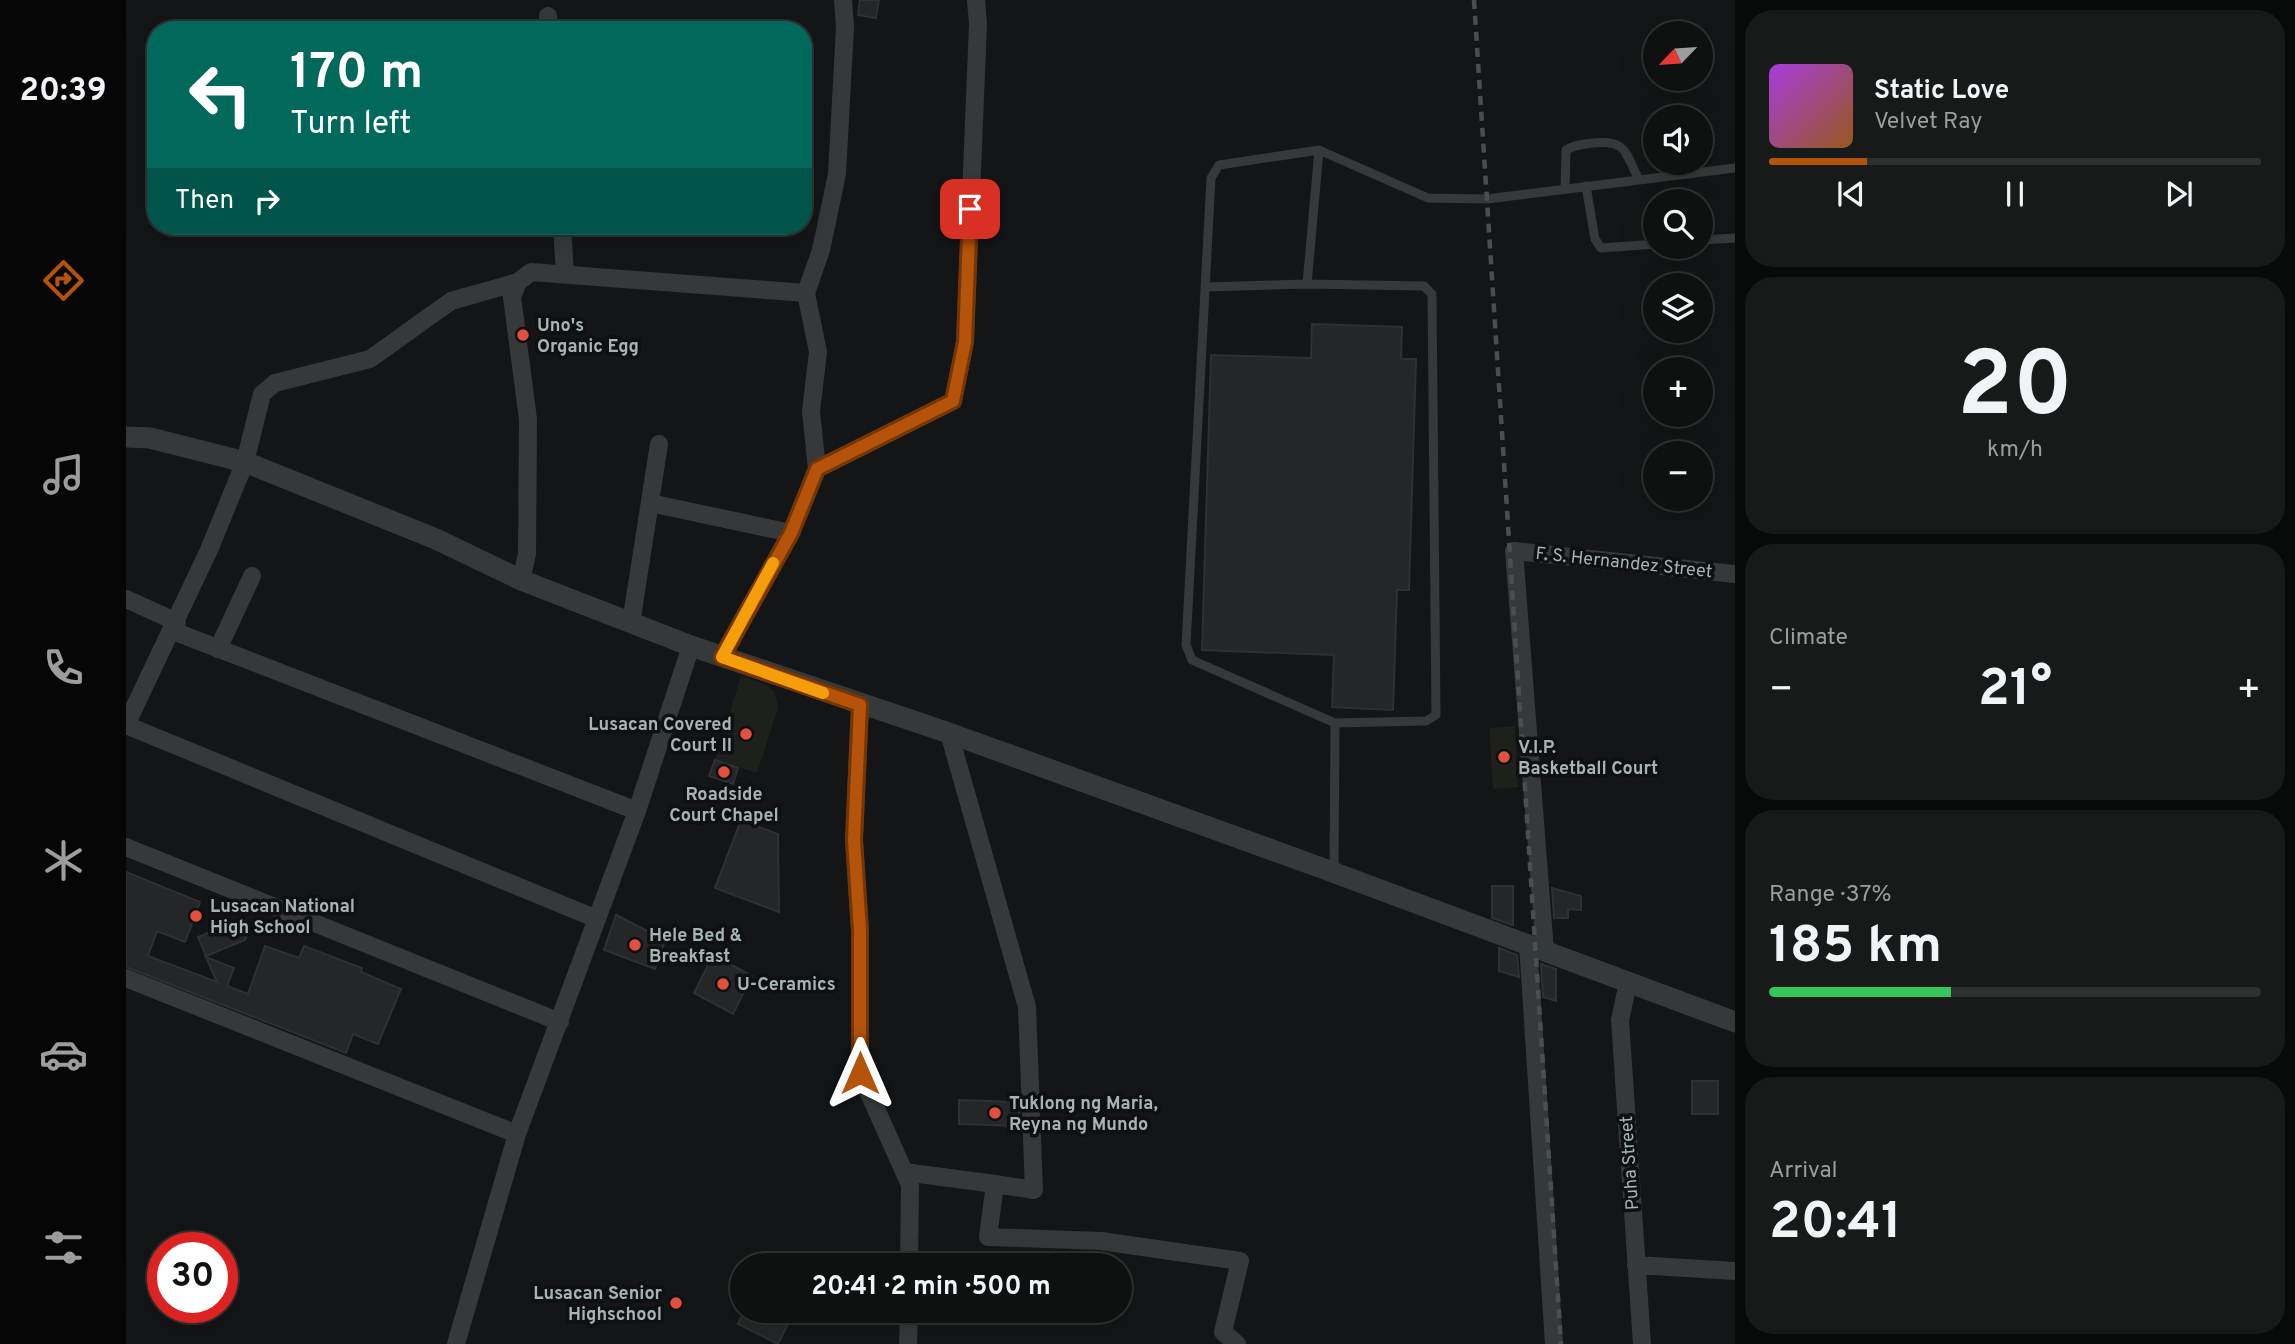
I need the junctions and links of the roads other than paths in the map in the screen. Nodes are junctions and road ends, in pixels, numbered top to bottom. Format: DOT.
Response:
graph roads {
  1 [pos="843,0"];
  2 [pos="976,0"];
  3 [pos="1319,150"];
  4 [pos="1735,168"];
  5 [pos="1639,180"];
  6 [pos="1586,186"];
  7 [pos="1565,189"];
  8 [pos="563,235"];
  9 [pos="1735,238"];
  10 [pos="1713,239"];
  11 [pos="1643,245"];
  12 [pos="565,274"];
  13 [pos="518,282"];
  14 [pos="1307,284"];
  15 [pos="1206,287"];
  16 [pos="806,293"];
  17 [pos="126,437"];
  18 [pos="659,444"];
  19 [pos="245,462"];
  20 [pos="817,469"];
  21 [pos="650,503"];
  22 [pos="791,533"];
  23 [pos="1735,574"];
  24 [pos="251,576"];
  25 [pos="521,580"];
  26 [pos="126,599"];
  27 [pos="631,623"];
  28 [pos="175,627"];
  29 [pos="691,646"];
  30 [pos="218,649"];
  31 [pos="722,657"];
  32 [pos="133,696"];
  33 [pos="860,705"];
  34 [pos="1335,723"];
  35 [pos="949,733"];
  36 [pos="637,811"];
  37 [pos="126,847"];
  38 [pos="1334,872"];
  39 [pos="597,919"];
  40 [pos="1536,948"];
  41 [pos="126,978"];
  42 [pos="1628,984"];
  43 [pos="560,1022"];
  44 [pos="1735,1023"];
  45 [pos="517,1134"];
  46 [pos="904,1172"];
  47 [pos="995,1184"];
  48 [pos="909,1253"];
  49 [pos="1636,1265"];
  50 [pos="1735,1271"];
  51 [pos="909,1323"];
  52 [pos="456,1344"];
  53 [pos="908,1344"];
  54 [pos="1237,1344"];
  55 [pos="1553,1344"];
  56 [pos="1642,1344"];
  1 -- 16 [label="street"];
  2 -- 20 [label="street"];
  3 -- 7 [label="lane"];
  3 -- 14 [label="lane"];
  3 -- 15 [label="lane"];
  4 -- 5 [label="lane"];
  5 -- 6 [label="lane"];
  5 -- 7 [label="lane"];
  6 -- 7 [label="lane"];
  6 -- 11 [label="lane"];
  8 -- 12 [label="street"];
  9 -- 10 [label="lane"];
  12 -- 13 [label="street"];
  12 -- 16 [label="street"];
  13 -- 19 [label="street"];
  13 -- 25 [label="street"];
  14 -- 15 [label="lane"];
  14 -- 34 [label="lane"];
  15 -- 34 [label="lane"];
  16 -- 20 [label="street"];
  17 -- 19 [label="street"];
  18 -- 21 [label="street"];
  19 -- 25 [label="street"];
  19 -- 28 [label="street"];
  20 -- 22 [label="street"];
  21 -- 22 [label="street"];
  21 -- 27 [label="street"];
  22 -- 31 [label="street"];
  23 -- 40 [label="street, F. S. Hernandez Street"];
  24 -- 30 [label="street"];
  25 -- 27 [label="street"];
  26 -- 28 [label="street"];
  27 -- 29 [label="street"];
  28 -- 30 [label="street"];
  28 -- 32 [label="street"];
  29 -- 31 [label="street"];
  29 -- 36 [label="street"];
  30 -- 36 [label="street"];
  31 -- 33 [label="street"];
  32 -- 39 [label="street"];
  33 -- 35 [label="street"];
  33 -- 46 [label="street"];
  34 -- 38 [label="lane"];
  35 -- 38 [label="street"];
  35 -- 47 [label="street"];
  36 -- 39 [label="street"];
  37 -- 43 [label="street"];
  38 -- 40 [label="street"];
  39 -- 43 [label="street"];
  40 -- 42 [label="street"];
  40 -- 55 [label="street"];
  41 -- 45 [label="street"];
  42 -- 44 [label="street"];
  42 -- 49 [label="street, Puha Street"];
  43 -- 45 [label="street"];
  45 -- 52 [label="street"];
  46 -- 47 [label="street"];
  46 -- 48 [label="street"];
  47 -- 54 [label="street"];
  49 -- 50 [label="street"];
  49 -- 56 [label="street, Puha Street"];
  51 -- 53 [label="street"];
}
